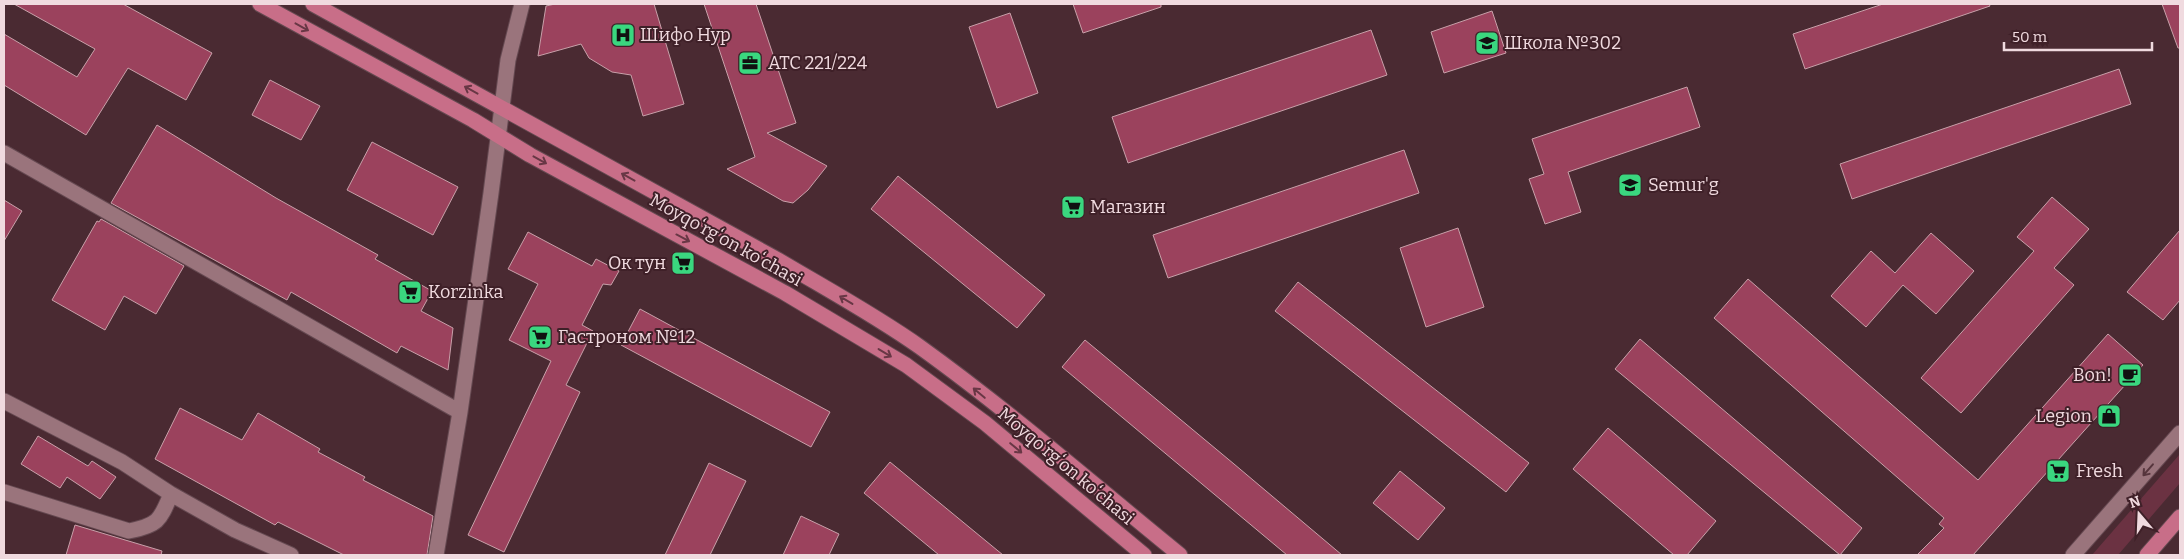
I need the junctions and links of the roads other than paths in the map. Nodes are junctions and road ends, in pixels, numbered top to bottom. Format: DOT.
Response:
graph roads {
  1 [pos="260,4"];
  2 [pos="313,4"];
  3 [pos="522,4"];
  4 [pos="502,107"];
  5 [pos="498,135"];
  6 [pos="4,153"];
  7 [pos="4,401"];
  8 [pos="460,412"];
  9 [pos="2180,433"];
  10 [pos="4,492"];
  11 [pos="170,494"];
  12 [pos="2180,517"];
  13 [pos="291,555"];
  14 [pos="436,555"];
  15 [pos="1144,555"];
  16 [pos="1180,555"];
  17 [pos="2073,555"];
  18 [pos="2147,555"];
  1 -- 5 [label="main road, Moyqoʻrgʻon koʻchasi, one-way"];
  4 -- 2 [label="main road, Moyqoʻrgʻon koʻchasi, one-way"];
  3 -- 4 [label="street"];
  4 -- 5 [label="street"];
  16 -- 4 [label="main road, Moyqoʻrgʻon koʻchasi, one-way"];
  5 -- 8 [label="street"];
  5 -- 15 [label="main road, Moyqoʻrgʻon koʻchasi, one-way"];
  6 -- 8 [label="street"];
  7 -- 11 [label="street"];
  8 -- 14 [label="street"];
  9 -- 17 [label="street, one-way"];
  10 -- 11 [label="street"];
  11 -- 13 [label="street"];
  12 -- 18 [label="main road"];
}
